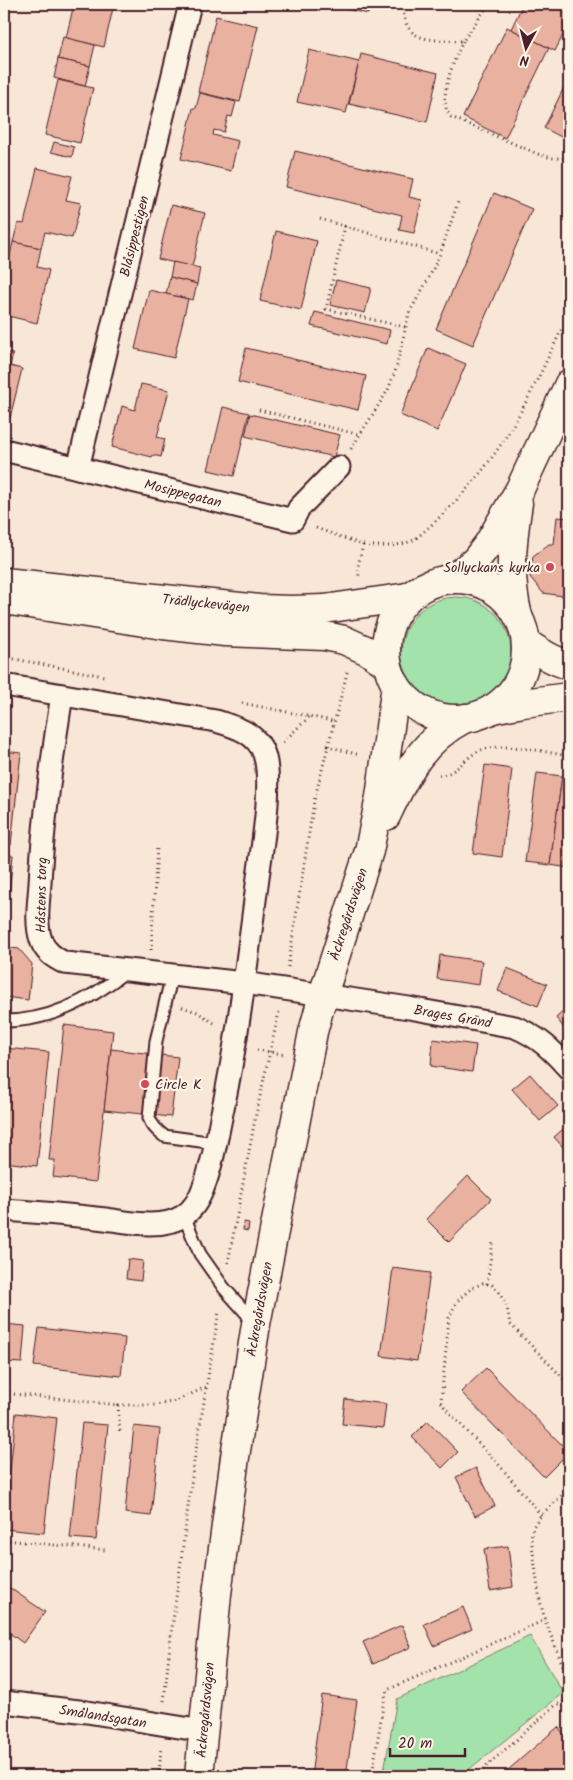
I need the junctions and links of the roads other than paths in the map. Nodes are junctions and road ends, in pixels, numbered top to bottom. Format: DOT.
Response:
graph roads {
  1 [pos="190,4"];
  2 [pos="569,384"];
  3 [pos="4,450"];
  4 [pos="339,467"];
  5 [pos="78,468"];
  6 [pos="520,489"];
  7 [pos="452,579"];
  8 [pos="4,582"];
  9 [pos="408,597"];
  10 [pos="4,600"];
  11 [pos="522,630"];
  12 [pos="569,665"];
  13 [pos="391,675"];
  14 [pos="4,685"];
  15 [pos="62,695"];
  16 [pos="569,697"];
  17 [pos="478,714"];
  18 [pos="368,851"];
  19 [pos="126,971"];
  20 [pos="172,975"];
  21 [pos="244,983"];
  22 [pos="323,995"];
  23 [pos="4,1021"];
  24 [pos="569,1069"];
  25 [pos="215,1143"];
  26 [pos="4,1210"];
  27 [pos="184,1216"];
  28 [pos="256,1324"];
  29 [pos="4,1702"];
  30 [pos="203,1731"];
  31 [pos="199,1776"];
  1 -- 5 [label="street, Blåsippestigen"];
  2 -- 6 [label="street"];
  3 -- 5 [label="street, Mosippegatan"];
  4 -- 5 [label="street, Mosippegatan"];
  6 -- 7 [label="street"];
  6 -- 11 [label="street"];
  7 -- 9 [label="street"];
  7 -- 11 [label="street"];
  8 -- 9 [label="street, Trädlyckevägen"];
  9 -- 13 [label="street"];
  10 -- 13 [label="street, Trädlyckevägen"];
  11 -- 12 [label="street"];
  11 -- 17 [label="street"];
  13 -- 17 [label="street"];
  13 -- 18 [label="street, Äckregårdsvägen"];
  14 -- 15 [label="street"];
  15 -- 19 [label="street, Håstens torg"];
  15 -- 21 [label="street"];
  16 -- 17 [label="street"];
  17 -- 18 [label="street, Äckregårdsvägen"];
  18 -- 22 [label="street, Äckregårdsvägen"];
  19 -- 20 [label="street, Håstens torg"];
  19 -- 23 [label="lane"];
  20 -- 21 [label="street, Håstens torg"];
  20 -- 25 [label="lane"];
  21 -- 22 [label="street, Håstens torg"];
  21 -- 25 [label="street"];
  22 -- 24 [label="street, Brages Gränd"];
  22 -- 28 [label="street, Äckregårdsvägen"];
  25 -- 27 [label="street"];
  26 -- 27 [label="street"];
  27 -- 28 [label="lane"];
  28 -- 30 [label="street, Äckregårdsvägen"];
  29 -- 30 [label="street, Smålandsgatan"];
  30 -- 31 [label="street, Äckregårdsvägen"];
}
